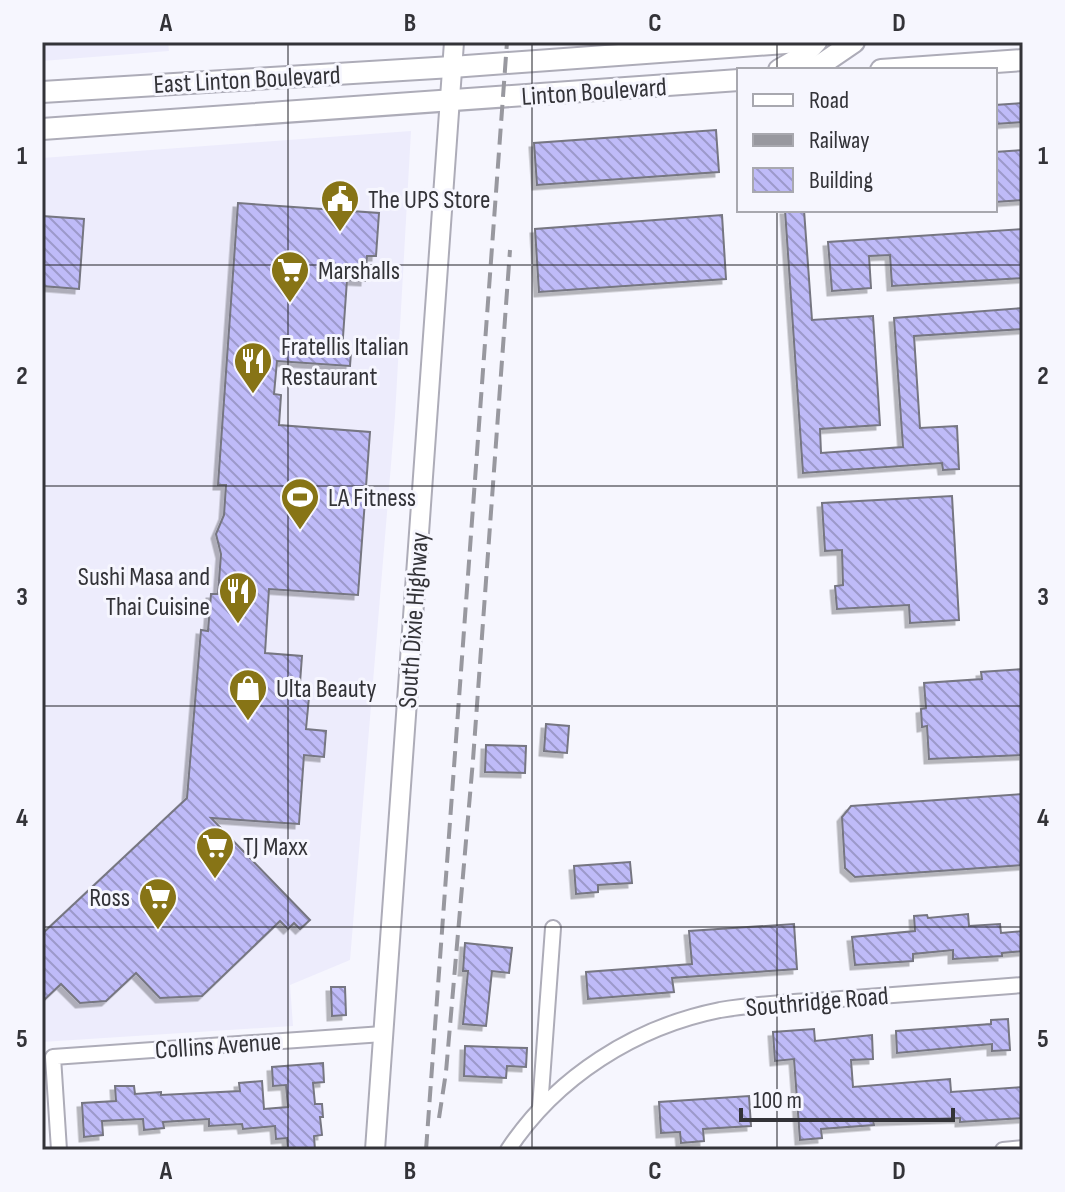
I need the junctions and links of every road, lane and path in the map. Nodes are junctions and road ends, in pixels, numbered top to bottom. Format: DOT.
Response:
graph roads {
  1 [pos="454,42"];
  2 [pos="799,42"];
  3 [pos="816,42"];
  4 [pos="854,42"];
  5 [pos="1023,60"];
  6 [pos="452,67"];
  7 [pos="782,68"];
  8 [pos="816,68"];
  9 [pos="909,68"];
  10 [pos="256,80"];
  11 [pos="737,80"];
  12 [pos="42,92"];
  13 [pos="450,100"];
  14 [pos="225,115"];
  15 [pos="42,129"];
  16 [pos="553,928"];
  17 [pos="1023,985"];
  18 [pos="383,1034"];
  19 [pos="540,1108"];
  20 [pos="1023,1148"];
  21 [pos="59,1150"];
  22 [pos="375,1150"];
  23 [pos="508,1150"];
  24 [pos="1003,1150"];
  1 -- 6 [label="street, South Dixie Highway"];
  2 -- 6 [label="main road, Linton Boulevard"];
  3 -- 7 [label="main road"];
  4 -- 8 [label="main road"];
  5 -- 9 [label="main road"];
  6 -- 10 [label="main road, East Linton Boulevard"];
  6 -- 13 [label="street, South Dixie Highway"];
  10 -- 12 [label="main road, East Linton Boulevard"];
  10 -- 14 [label="main road"];
  11 -- 13 [label="main road, Linton Boulevard"];
  13 -- 14 [label="main road, East Linton Boulevard"];
  13 -- 18 [label="street, South Dixie Highway"];
  14 -- 15 [label="main road, East Linton Boulevard"];
  16 -- 19 [label="street"];
  17 -- 19 [label="street, Southridge Road"];
  18 -- 21 [label="street, Collins Avenue"];
  18 -- 22 [label="street, South Dixie Highway"];
  19 -- 23 [label="street, Southridge Road"];
  20 -- 24 [label="street"];
}
